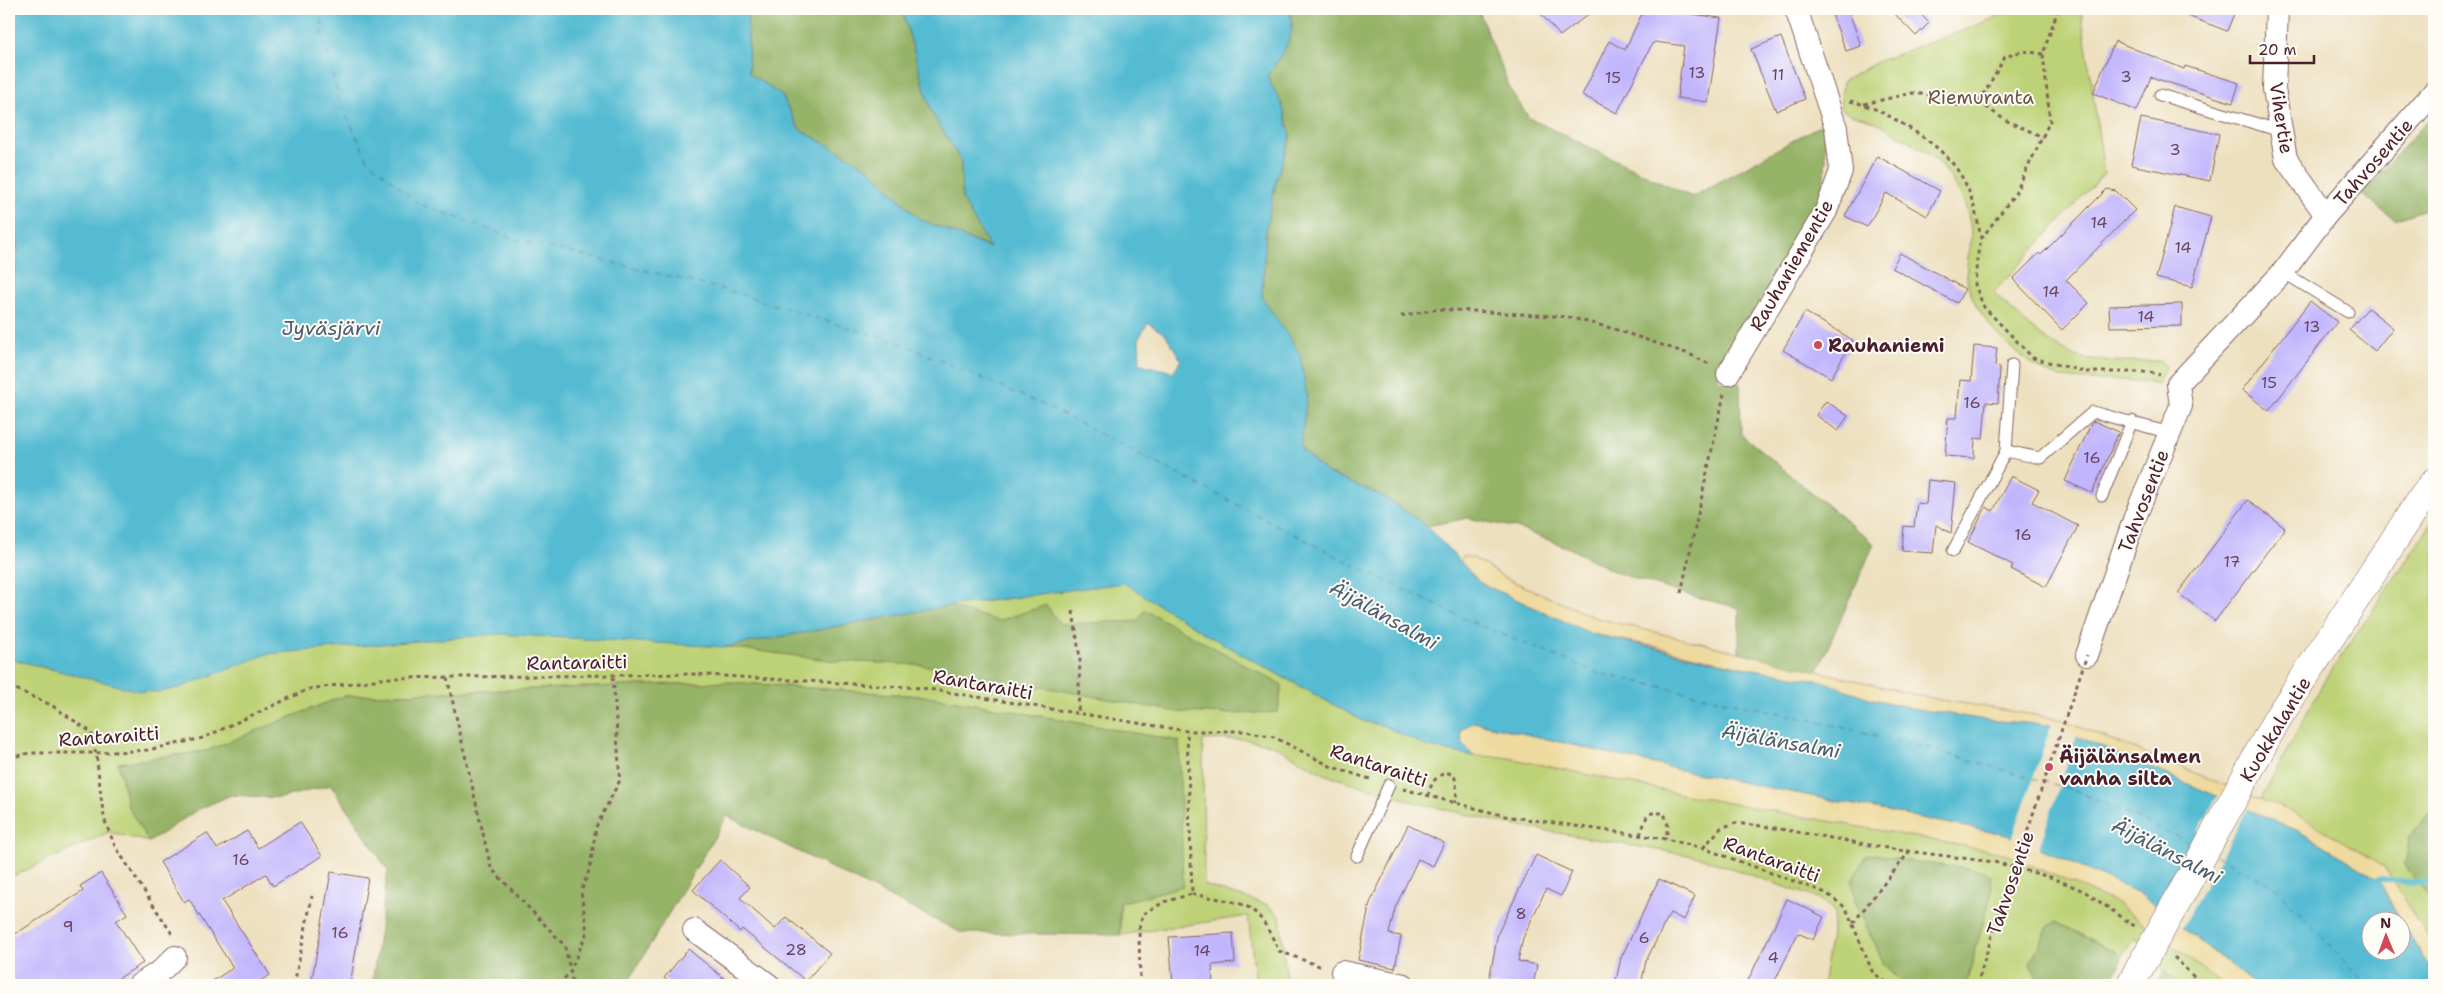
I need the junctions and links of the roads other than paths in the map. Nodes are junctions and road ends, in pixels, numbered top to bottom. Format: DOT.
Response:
graph roads {
  1 [pos="1796,9"];
  2 [pos="2277,9"];
  3 [pos="2434,92"];
  4 [pos="2160,95"];
  5 [pos="2282,131"];
  6 [pos="2326,215"];
  7 [pos="2283,272"];
  8 [pos="2348,312"];
  9 [pos="2012,366"];
  10 [pos="1728,374"];
  11 [pos="2132,421"];
  12 [pos="2170,433"];
  13 [pos="2006,451"];
  14 [pos="2434,482"];
  15 [pos="2102,496"];
  16 [pos="1953,551"];
  17 [pos="2087,655"];
  18 [pos="1389,785"];
  19 [pos="1357,856"];
  20 [pos="694,930"];
  21 [pos="175,957"];
  22 [pos="1342,972"];
  23 [pos="139,985"];
  24 [pos="769,985"];
  25 [pos="1404,985"];
  26 [pos="2130,985"];
  1 -- 10 [label="street, Rauhaniementie"];
  2 -- 5 [label="street, Vihertie"];
  3 -- 6 [label="street, Tahvosentie"];
  4 -- 5 [label="lane"];
  5 -- 6 [label="street, Vihertie"];
  6 -- 7 [label="street, Tahvosentie"];
  7 -- 8 [label="lane"];
  7 -- 12 [label="street, Tahvosentie"];
  9 -- 13 [label="lane"];
  11 -- 12 [label="lane"];
  11 -- 13 [label="lane"];
  11 -- 15 [label="lane"];
  12 -- 17 [label="street, Tahvosentie"];
  13 -- 16 [label="lane"];
  14 -- 26 [label="main road, Kuokkalantie, bridge"];
  18 -- 19 [label="lane"];
  20 -- 24 [label="street"];
  21 -- 23 [label="street"];
  22 -- 25 [label="street"];
}
